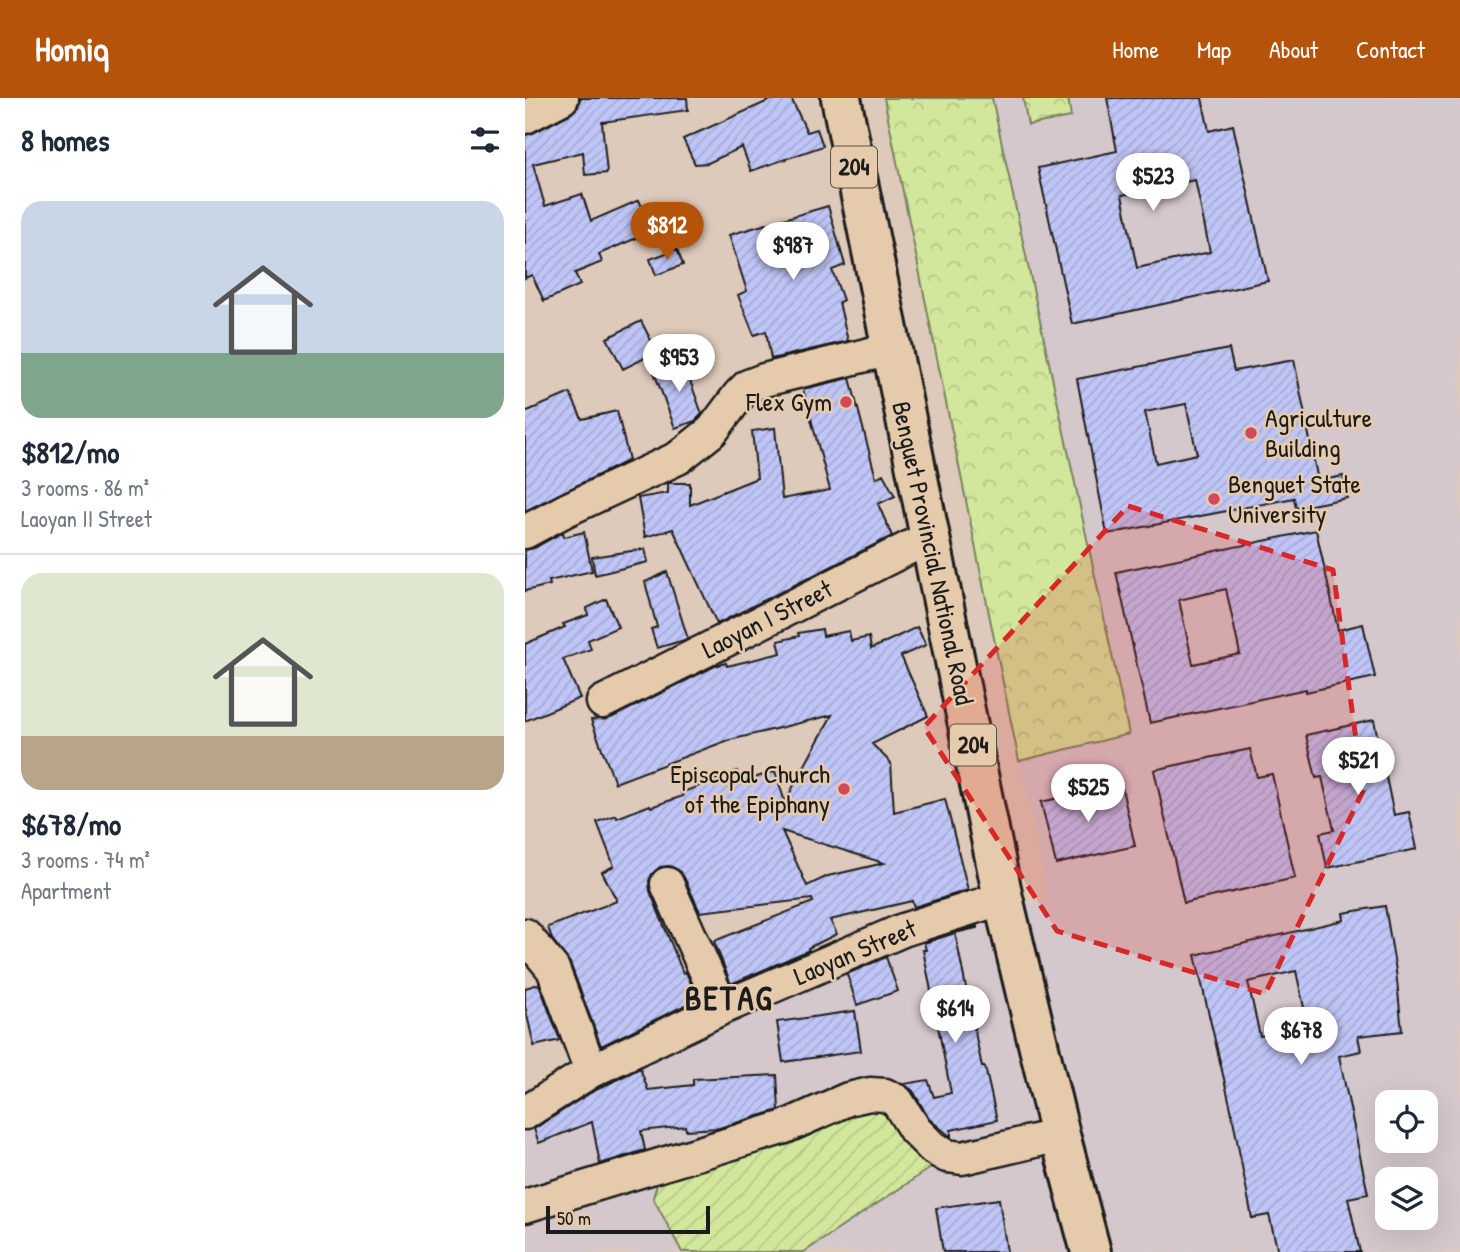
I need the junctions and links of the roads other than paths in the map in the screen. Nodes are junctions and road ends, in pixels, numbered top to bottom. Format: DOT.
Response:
graph roads {
  1 [pos="562,98"];
  2 [pos="841,98"];
  3 [pos="525,117"];
  4 [pos="891,349"];
  5 [pos="525,532"];
  6 [pos="932,536"];
  7 [pos="603,702"];
  8 [pos="667,884"];
  9 [pos="1003,898"];
  10 [pos="525,935"];
  11 [pos="722,1009"];
  12 [pos="591,1071"];
  13 [pos="525,1113"];
  14 [pos="1060,1135"];
  15 [pos="525,1206"];
  16 [pos="1091,1252"];
  1 -- 3 [label="street"];
  2 -- 4 [label="highway, Benguet Provincial National Road / 204"];
  4 -- 5 [label="street"];
  4 -- 6 [label="highway, Benguet Provincial National Road / 204"];
  6 -- 7 [label="street, Laoyan I Street"];
  6 -- 9 [label="highway, Benguet Provincial National Road / 204"];
  8 -- 11 [label="street"];
  9 -- 11 [label="street, Laoyan Street"];
  9 -- 14 [label="highway, Benguet Provincial National Road / 204"];
  10 -- 12 [label="street"];
  11 -- 12 [label="street, Laoyan Street"];
  12 -- 13 [label="street, Laoyan Street"];
  14 -- 15 [label="street"];
  14 -- 16 [label="highway, Benguet Provincial National Road / 204"];
}
